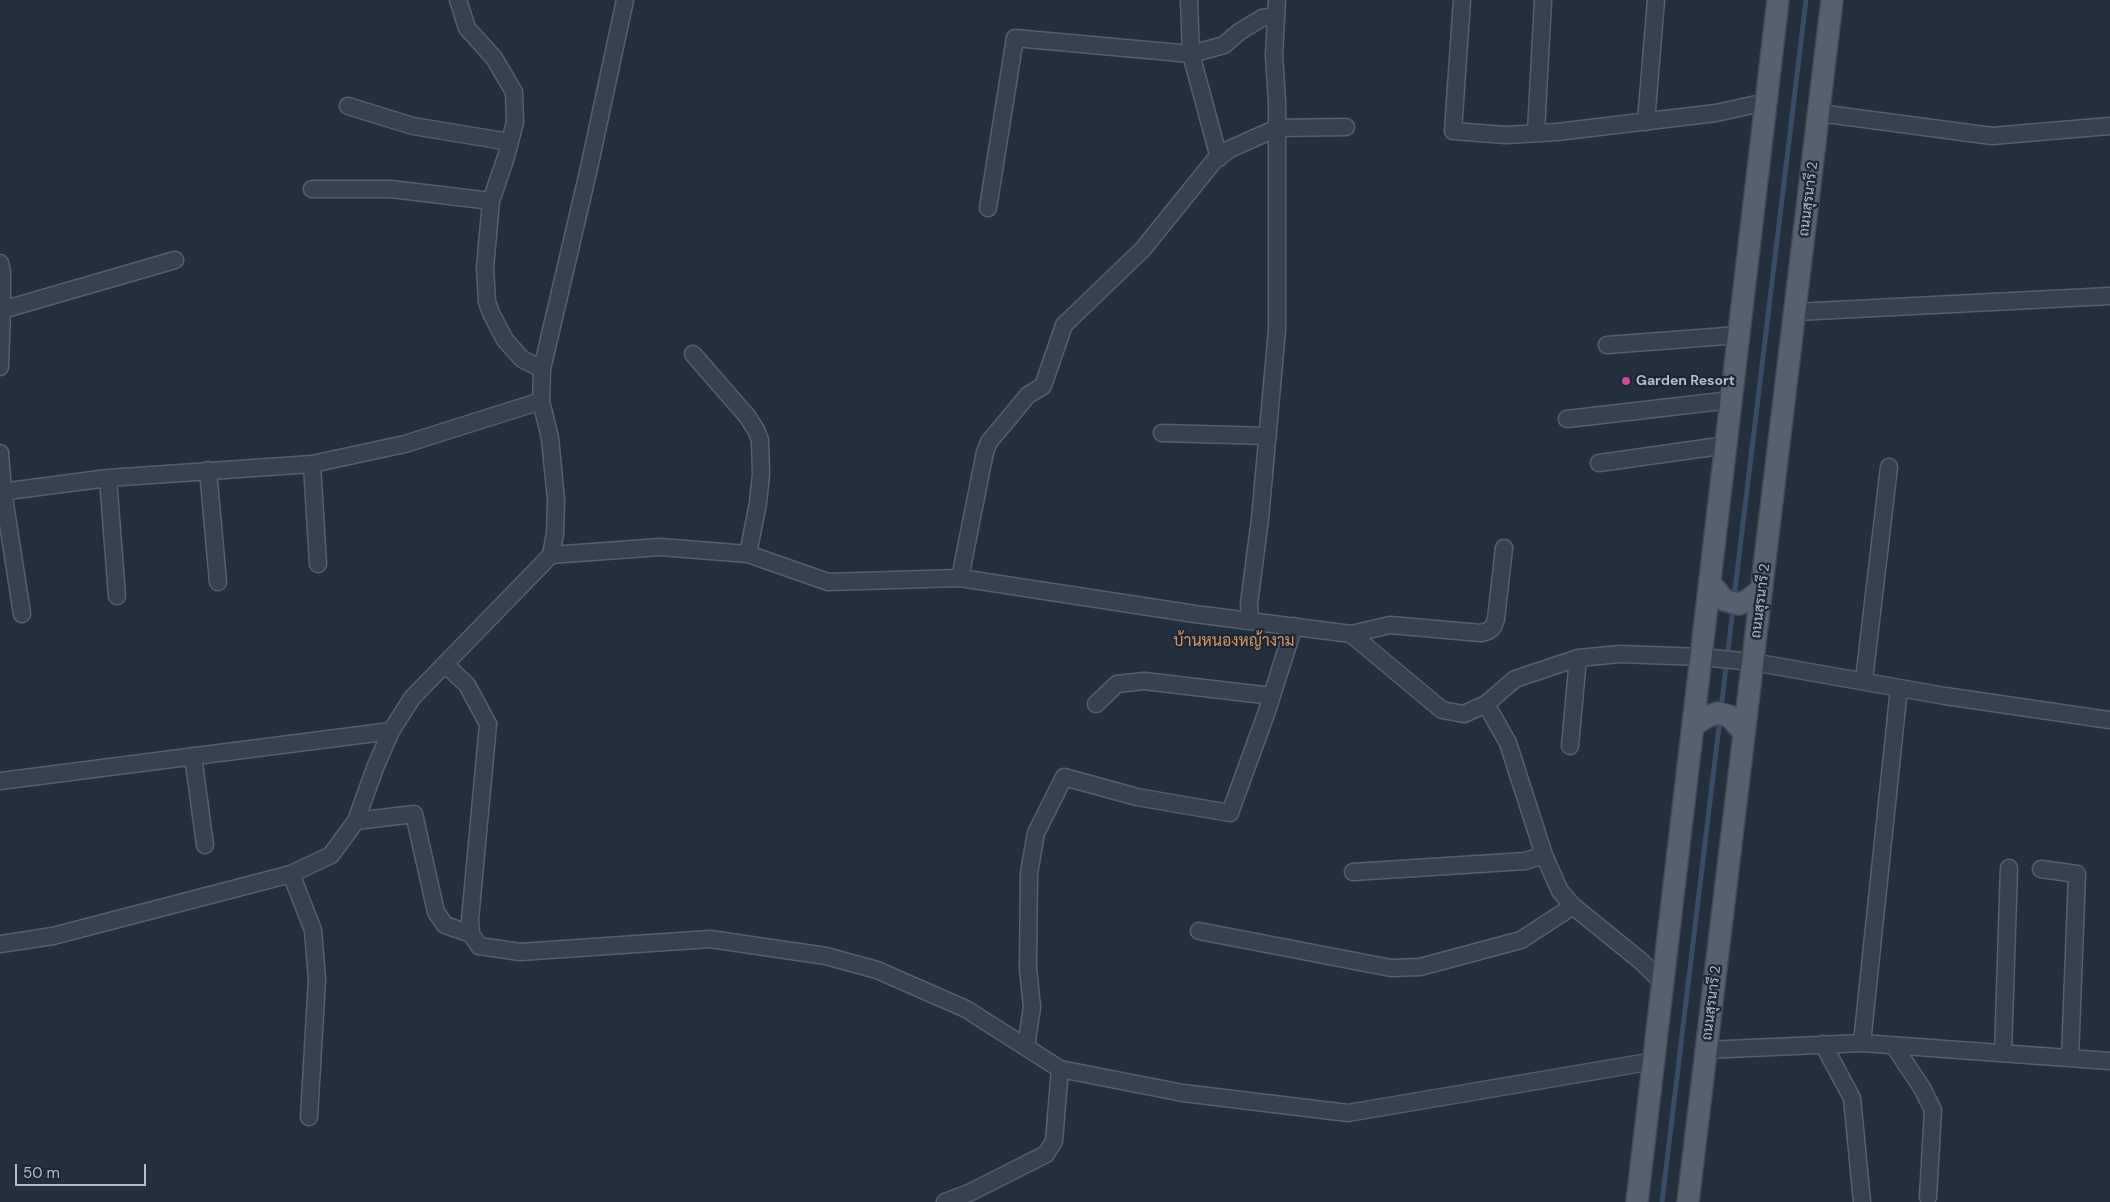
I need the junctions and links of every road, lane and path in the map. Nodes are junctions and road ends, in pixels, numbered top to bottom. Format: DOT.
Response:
graph roads {
  1 [pos="458,0"];
  2 [pos="625,0"];
  3 [pos="1189,0"];
  4 [pos="1462,0"];
  5 [pos="1543,0"];
  6 [pos="1656,0"];
  7 [pos="1778,0"];
  8 [pos="1832,0"];
  9 [pos="1276,8"];
  10 [pos="1190,54"];
  11 [pos="1766,102"];
  12 [pos="348,106"];
  13 [pos="1819,113"];
  14 [pos="1646,122"];
  15 [pos="2110,126"];
  16 [pos="1346,127"];
  17 [pos="1277,128"];
  18 [pos="1536,132"];
  19 [pos="510,142"];
  20 [pos="1218,158"];
  21 [pos="312,189"];
  22 [pos="491,201"];
  23 [pos="988,208"];
  24 [pos="175,260"];
  25 [pos="0,263"];
  26 [pos="2110,296"];
  27 [pos="2,310"];
  28 [pos="1796,312"];
  29 [pos="1738,335"];
  30 [pos="1607,345"];
  31 [pos="693,354"];
  32 [pos="0,367"];
  33 [pos="542,369"];
  34 [pos="1732,400"];
  35 [pos="541,401"];
  36 [pos="1567,419"];
  37 [pos="1162,433"];
  38 [pos="1268,436"];
  39 [pos="1727,445"];
  40 [pos="0,453"];
  41 [pos="1599,463"];
  42 [pos="312,464"];
  43 [pos="1889,467"];
  44 [pos="208,470"];
  45 [pos="108,478"];
  46 [pos="2,492"];
  47 [pos="1504,548"];
  48 [pos="748,554"];
  49 [pos="551,555"];
  50 [pos="318,564"];
  51 [pos="960,578"];
  52 [pos="218,582"];
  53 [pos="1716,590"];
  54 [pos="1756,594"];
  55 [pos="117,596"];
  56 [pos="22,614"];
  57 [pos="1250,621"];
  58 [pos="1294,626"];
  59 [pos="1351,634"];
  60 [pos="1707,657"];
  61 [pos="1578,658"];
  62 [pos="1747,661"];
  63 [pos="445,664"];
  64 [pos="1864,680"];
  65 [pos="1899,688"];
  66 [pos="1272,696"];
  67 [pos="1096,704"];
  68 [pos="1486,704"];
  69 [pos="2110,720"];
  70 [pos="1700,721"];
  71 [pos="1739,726"];
  72 [pos="391,731"];
  73 [pos="1570,746"];
  74 [pos="192,756"];
  75 [pos="0,781"];
  76 [pos="356,822"];
  77 [pos="205,845"];
  78 [pos="1544,855"];
  79 [pos="2009,868"];
  80 [pos="2041,870"];
  81 [pos="1353,872"];
  82 [pos="291,874"];
  83 [pos="1573,906"];
  84 [pos="1199,931"];
  85 [pos="470,934"];
  86 [pos="0,944"];
  87 [pos="1663,983"];
  88 [pos="1862,1043"];
  89 [pos="1823,1044"];
  90 [pos="1894,1046"];
  91 [pos="1026,1047"];
  92 [pos="1706,1050"];
  93 [pos="2003,1053"];
  94 [pos="2070,1058"];
  95 [pos="1654,1061"];
  96 [pos="2110,1061"];
  97 [pos="1060,1069"];
  98 [pos="309,1117"];
  99 [pos="973,1197"];
  100 [pos="1928,1197"];
  101 [pos="945,1202"];
  102 [pos="1637,1202"];
  103 [pos="1688,1202"];
  104 [pos="1862,1202"];
  1 -- 19 [label="street"];
  2 -- 33 [label="street"];
  3 -- 10 [label="street"];
  4 -- 18 [label="street"];
  5 -- 18 [label="street"];
  6 -- 14 [label="street"];
  7 -- 11 [label="main road"];
  8 -- 13 [label="main road, ถนนสุรนารี 2"];
  9 -- 10 [label="street"];
  9 -- 17 [label="street"];
  10 -- 20 [label="street"];
  10 -- 23 [label="street"];
  11 -- 14 [label="street"];
  11 -- 29 [label="main road"];
  12 -- 19 [label="street"];
  13 -- 15 [label="street"];
  13 -- 28 [label="main road, ถนนสุรนารี 2"];
  14 -- 18 [label="street"];
  16 -- 17 [label="street"];
  17 -- 20 [label="street"];
  17 -- 38 [label="street"];
  19 -- 22 [label="street"];
  20 -- 51 [label="street"];
  21 -- 22 [label="street"];
  22 -- 33 [label="street"];
  24 -- 27 [label="street"];
  25 -- 27 [label="street"];
  26 -- 28 [label="street"];
  27 -- 32 [label="street"];
  28 -- 54 [label="main road, ถนนสุรนารี 2"];
  29 -- 30 [label="street"];
  29 -- 34 [label="main road"];
  31 -- 48 [label="street"];
  33 -- 35 [label="street"];
  34 -- 36 [label="street"];
  34 -- 39 [label="main road"];
  35 -- 42 [label="street"];
  35 -- 49 [label="street"];
  37 -- 38 [label="street"];
  38 -- 57 [label="street"];
  39 -- 41 [label="street"];
  39 -- 53 [label="main road"];
  40 -- 46 [label="street"];
  42 -- 44 [label="street"];
  42 -- 50 [label="street"];
  43 -- 64 [label="street"];
  44 -- 45 [label="street"];
  44 -- 52 [label="street"];
  45 -- 46 [label="street"];
  45 -- 55 [label="street"];
  46 -- 56 [label="street"];
  47 -- 59 [label="street"];
  48 -- 49 [label="street"];
  48 -- 51 [label="street"];
  49 -- 63 [label="street"];
  51 -- 57 [label="street"];
  53 -- 54 [label="main road"];
  53 -- 60 [label="main road"];
  54 -- 62 [label="main road, ถนนสุรนารี 2"];
  57 -- 58 [label="street"];
  58 -- 59 [label="street"];
  58 -- 66 [label="street"];
  59 -- 68 [label="street"];
  60 -- 61 [label="street"];
  60 -- 62 [label="street"];
  60 -- 70 [label="main road"];
  61 -- 68 [label="street"];
  61 -- 73 [label="street"];
  62 -- 64 [label="street"];
  62 -- 71 [label="main road, ถนนสุรนารี 2"];
  63 -- 72 [label="street"];
  63 -- 85 [label="street"];
  64 -- 65 [label="street"];
  65 -- 69 [label="street"];
  65 -- 88 [label="street"];
  66 -- 67 [label="street"];
  66 -- 91 [label="street"];
  68 -- 78 [label="street"];
  70 -- 71 [label="main road"];
  70 -- 87 [label="main road"];
  71 -- 92 [label="main road, ถนนสุรนารี 2"];
  72 -- 74 [label="street"];
  72 -- 76 [label="street"];
  74 -- 75 [label="street"];
  74 -- 77 [label="street"];
  76 -- 82 [label="street"];
  76 -- 85 [label="street"];
  78 -- 81 [label="street"];
  78 -- 83 [label="street"];
  79 -- 93 [label="street"];
  80 -- 94 [label="street"];
  82 -- 86 [label="street"];
  82 -- 98 [label="street"];
  83 -- 84 [label="street"];
  83 -- 87 [label="street"];
  85 -- 91 [label="street"];
  87 -- 95 [label="main road"];
  88 -- 89 [label="street"];
  88 -- 90 [label="street"];
  89 -- 92 [label="street"];
  89 -- 104 [label="street"];
  90 -- 93 [label="street"];
  90 -- 100 [label="street"];
  91 -- 97 [label="street"];
  92 -- 103 [label="main road, ถนนสุรนารี 2"];
  93 -- 94 [label="street"];
  94 -- 96 [label="street"];
  95 -- 97 [label="street"];
  95 -- 102 [label="main road"];
  97 -- 99 [label="street"];
  99 -- 101 [label="street"];
}
